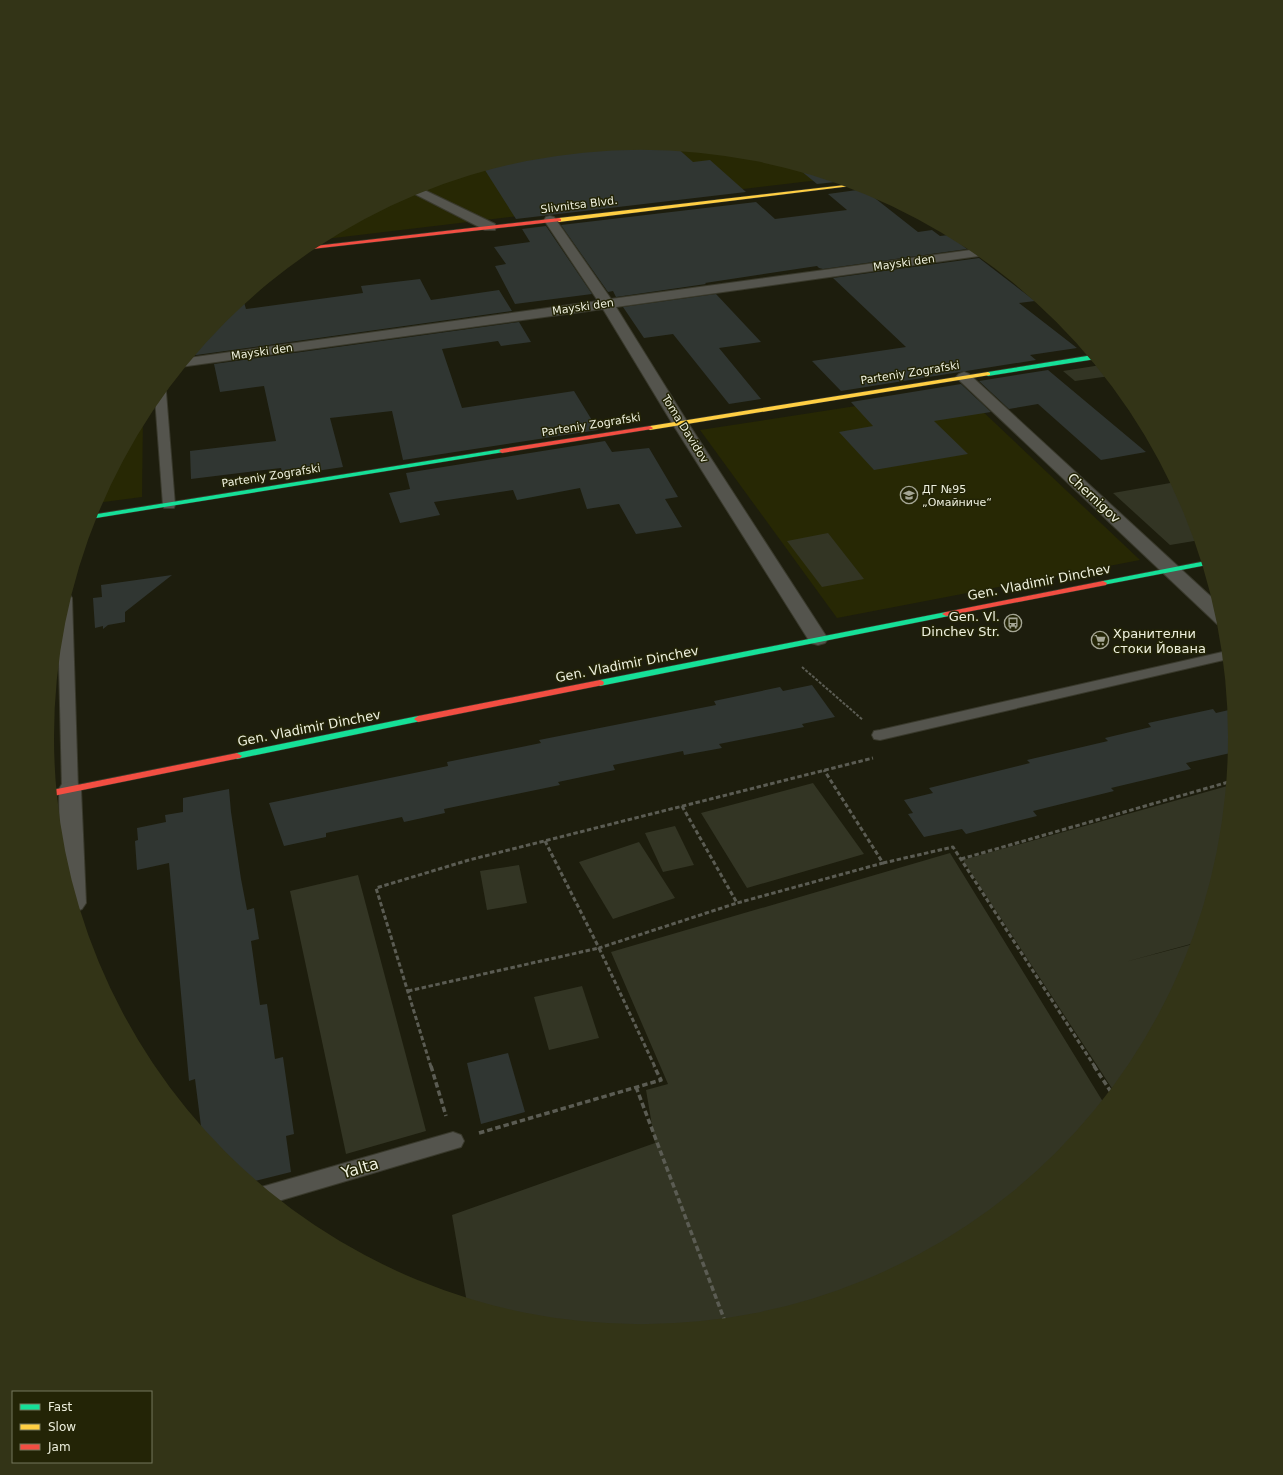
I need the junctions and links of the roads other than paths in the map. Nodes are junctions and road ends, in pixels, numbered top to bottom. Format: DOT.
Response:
graph roads {
  1 [pos="842,186"];
  2 [pos="422,193"];
  3 [pos="550,220"];
  4 [pos="490,227"];
  5 [pos="318,247"];
  6 [pos="974,253"];
  7 [pos="607,304"];
  8 [pos="1090,358"];
  9 [pos="190,362"];
  10 [pos="964,377"];
  11 [pos="161,400"];
  12 [pos="680,423"];
  13 [pos="169,505"];
  14 [pos="98,516"];
  15 [pos="1203,564"];
  16 [pos="1171,570"];
  17 [pos="1215,612"];
  18 [pos="65,621"];
  19 [pos="818,639"];
  20 [pos="1223,656"];
  21 [pos="880,735"];
  22 [pos="61,791"];
  23 [pos="71,878"];
  24 [pos="453,1141"];
  25 [pos="271,1193"];
  1 -- 3 [label="street, Slivnitsa Blvd."];
  2 -- 4 [label="street"];
  3 -- 4 [label="street, Slivnitsa Blvd."];
  3 -- 7 [label="street, Toma Davidov"];
  4 -- 5 [label="street, Slivnitsa Blvd."];
  6 -- 7 [label="street, Mayski den"];
  7 -- 9 [label="street, Mayski den"];
  7 -- 12 [label="street, Toma Davidov"];
  8 -- 10 [label="street, Parteniy Zografski"];
  10 -- 12 [label="street, Parteniy Zografski"];
  10 -- 16 [label="street, Chernigov"];
  11 -- 13 [label="lane"];
  12 -- 13 [label="street, Parteniy Zografski"];
  12 -- 19 [label="street, Toma Davidov"];
  13 -- 14 [label="street, Parteniy Zografski"];
  15 -- 16 [label="street, Gen. Vladimir Dinchev"];
  16 -- 17 [label="street, Chernigov"];
  16 -- 19 [label="street, Gen. Vladimir Dinchev"];
  18 -- 22 [label="lane"];
  19 -- 22 [label="street, Gen. Vladimir Dinchev"];
  20 -- 21 [label="lane"];
  22 -- 23 [label="street"];
  24 -- 25 [label="lane, Yalta"];
}
